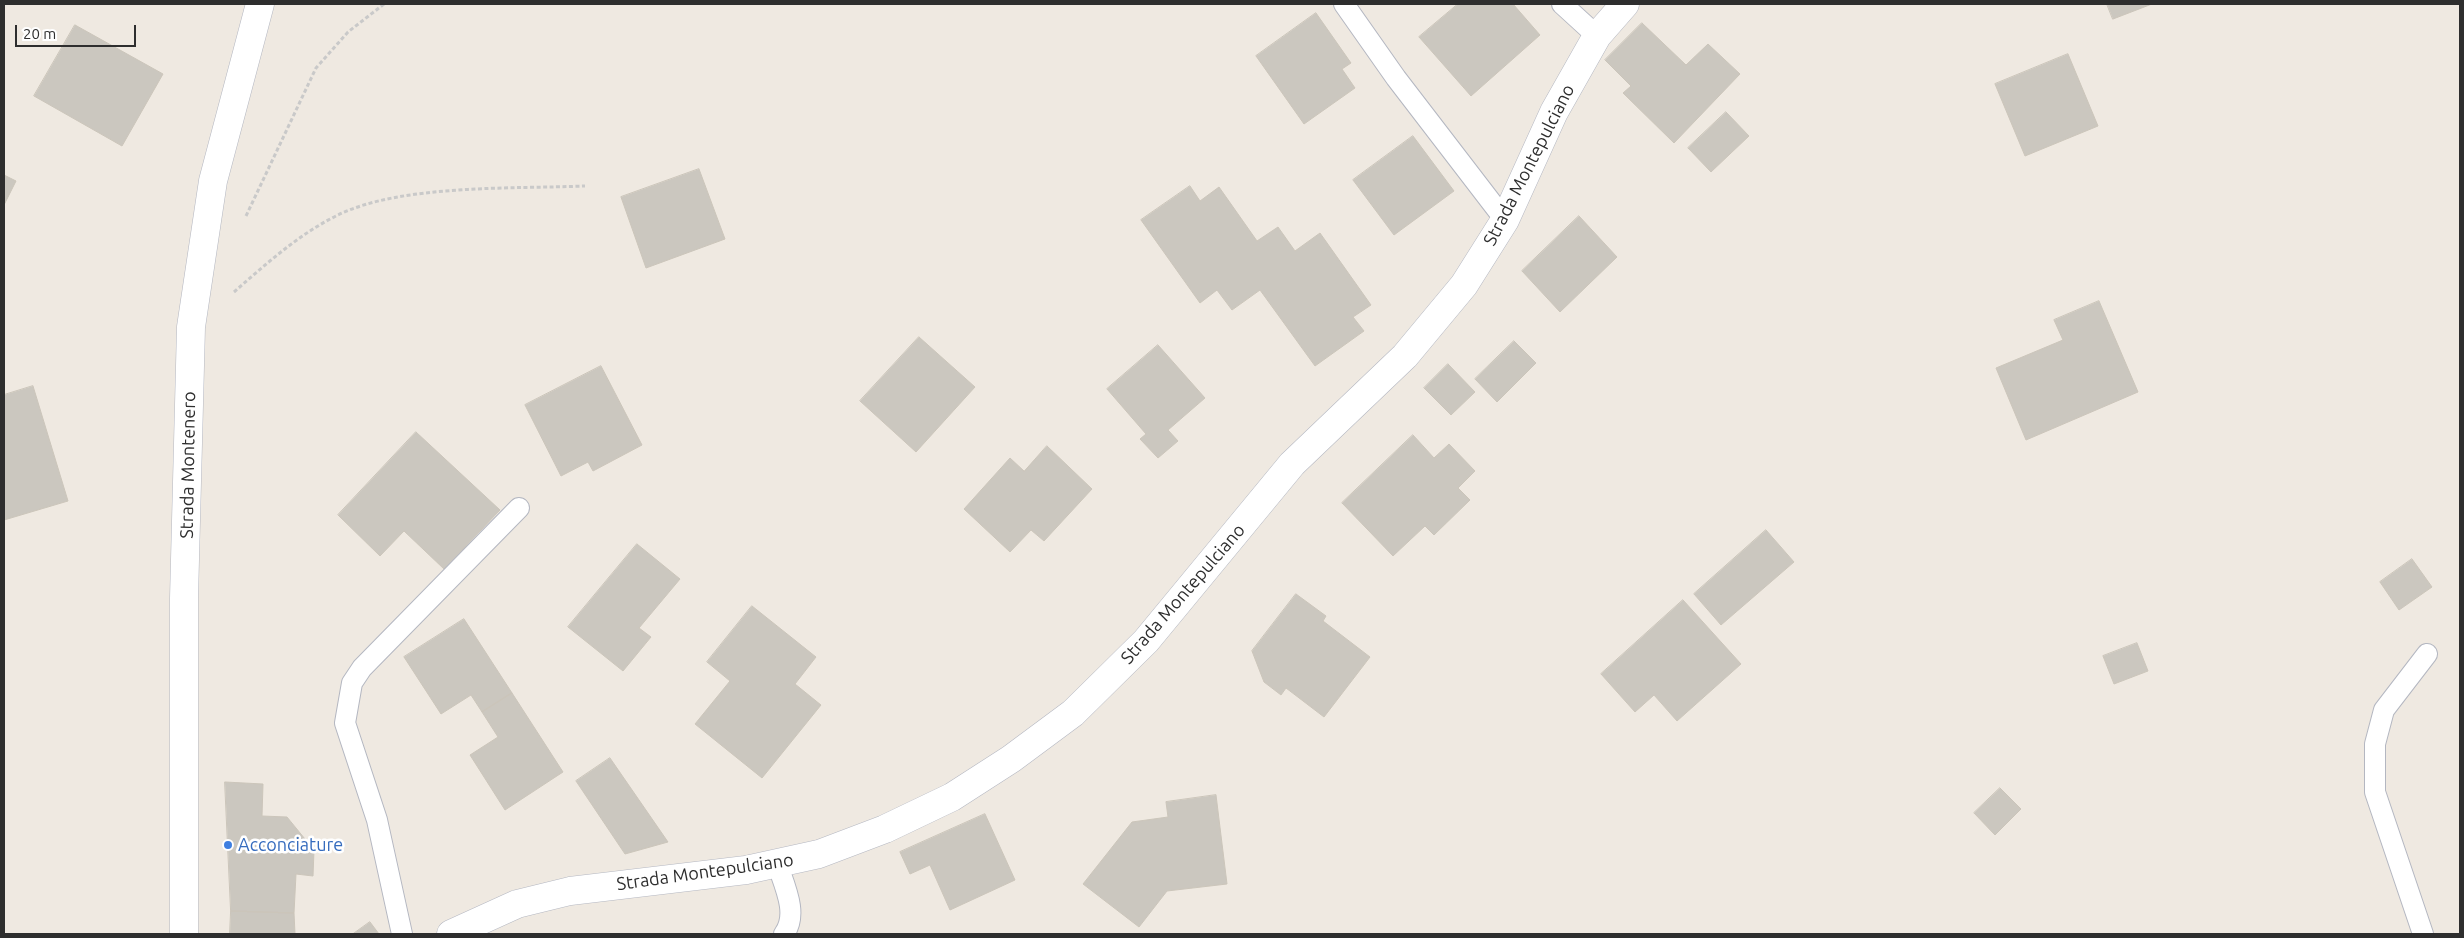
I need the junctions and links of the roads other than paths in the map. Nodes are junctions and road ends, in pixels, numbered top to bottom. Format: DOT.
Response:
graph roads {
  1 [pos="260,4"];
  2 [pos="1344,4"];
  3 [pos="1562,4"];
  4 [pos="1625,4"];
  5 [pos="1597,36"];
  6 [pos="1505,220"];
  7 [pos="519,508"];
  8 [pos="2427,654"];
  9 [pos="777,863"];
  10 [pos="184,934"];
  11 [pos="402,934"];
  12 [pos="450,934"];
  13 [pos="784,934"];
  14 [pos="2423,934"];
  1 -- 10 [label="street, Strada Montenero"];
  2 -- 6 [label="lane"];
  3 -- 5 [label="lane"];
  4 -- 5 [label="street, Strada Montepulciano"];
  5 -- 6 [label="street, Strada Montepulciano"];
  6 -- 9 [label="street, Strada Montepulciano"];
  7 -- 11 [label="lane"];
  8 -- 14 [label="lane"];
  9 -- 12 [label="street, Strada Montepulciano"];
  9 -- 13 [label="lane"];
}
